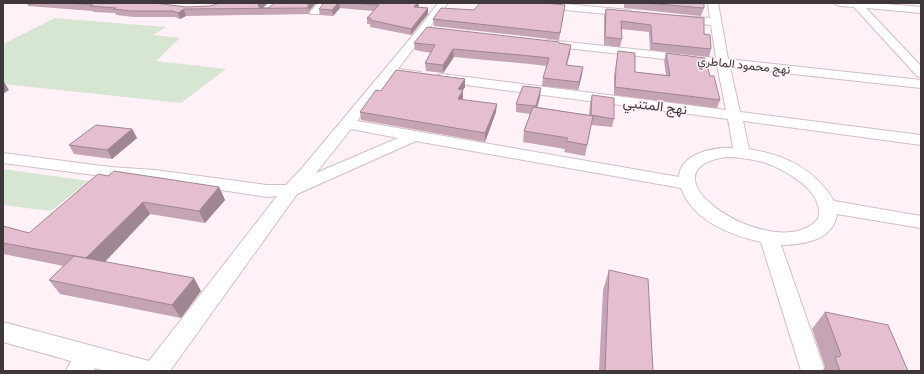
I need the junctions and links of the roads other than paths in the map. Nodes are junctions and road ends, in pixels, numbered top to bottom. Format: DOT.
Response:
graph roads {
  1 [pos="324,3"];
  2 [pos="443,3"];
  3 [pos="522,3"];
  4 [pos="713,3"];
  5 [pos="839,3"];
  6 [pos="857,5"];
  7 [pos="921,10"];
  8 [pos="315,12"];
  9 [pos="639,14"];
  10 [pos="670,18"];
  11 [pos="716,22"];
  12 [pos="424,29"];
  13 [pos="440,30"];
  14 [pos="534,41"];
  15 [pos="723,63"];
  16 [pos="389,72"];
  17 [pos="921,72"];
  18 [pos="921,84"];
  19 [pos="735,117"];
  20 [pos="346,124"];
  21 [pos="414,136"];
  22 [pos="921,140"];
  23 [pos="742,153"];
  24 [pos="3,158"];
  25 [pos="687,184"];
  26 [pos="291,190"];
  27 [pos="827,206"];
  28 [pos="921,222"];
  29 [pos="769,237"];
  30 [pos="3,332"];
  31 [pos="84,364"];
  32 [pos="146,371"];
  33 [pos="156,371"];
  34 [pos="814,371"];
  1 -- 8 [label="street"];
  2 -- 12 [label="street"];
  3 -- 9 [label="street"];
  4 -- 11 [label="street"];
  5 -- 6 [label="street"];
  6 -- 7 [label="street"];
  6 -- 17 [label="street"];
  10 -- 11 [label="street"];
  11 -- 15 [label="street"];
  12 -- 13 [label="street"];
  12 -- 16 [label="street"];
  14 -- 15 [label="street, نهج محمود الماطري"];
  15 -- 18 [label="street, نهج محمود الماطري"];
  15 -- 19 [label="street"];
  16 -- 19 [label="street, نهج المتنبي"];
  16 -- 20 [label="street"];
  19 -- 22 [label="street, نهج المتنبي"];
  19 -- 23 [label="street"];
  20 -- 21 [label="street"];
  20 -- 26 [label="street"];
  21 -- 25 [label="street"];
  21 -- 26 [label="street"];
  23 -- 25 [label="street"];
  23 -- 27 [label="street"];
  24 -- 26 [label="street"];
  25 -- 29 [label="street"];
  26 -- 33 [label="street"];
  27 -- 28 [label="street"];
  27 -- 29 [label="street"];
  29 -- 34 [label="street"];
  30 -- 31 [label="street"];
  31 -- 32 [label="street"];
}
